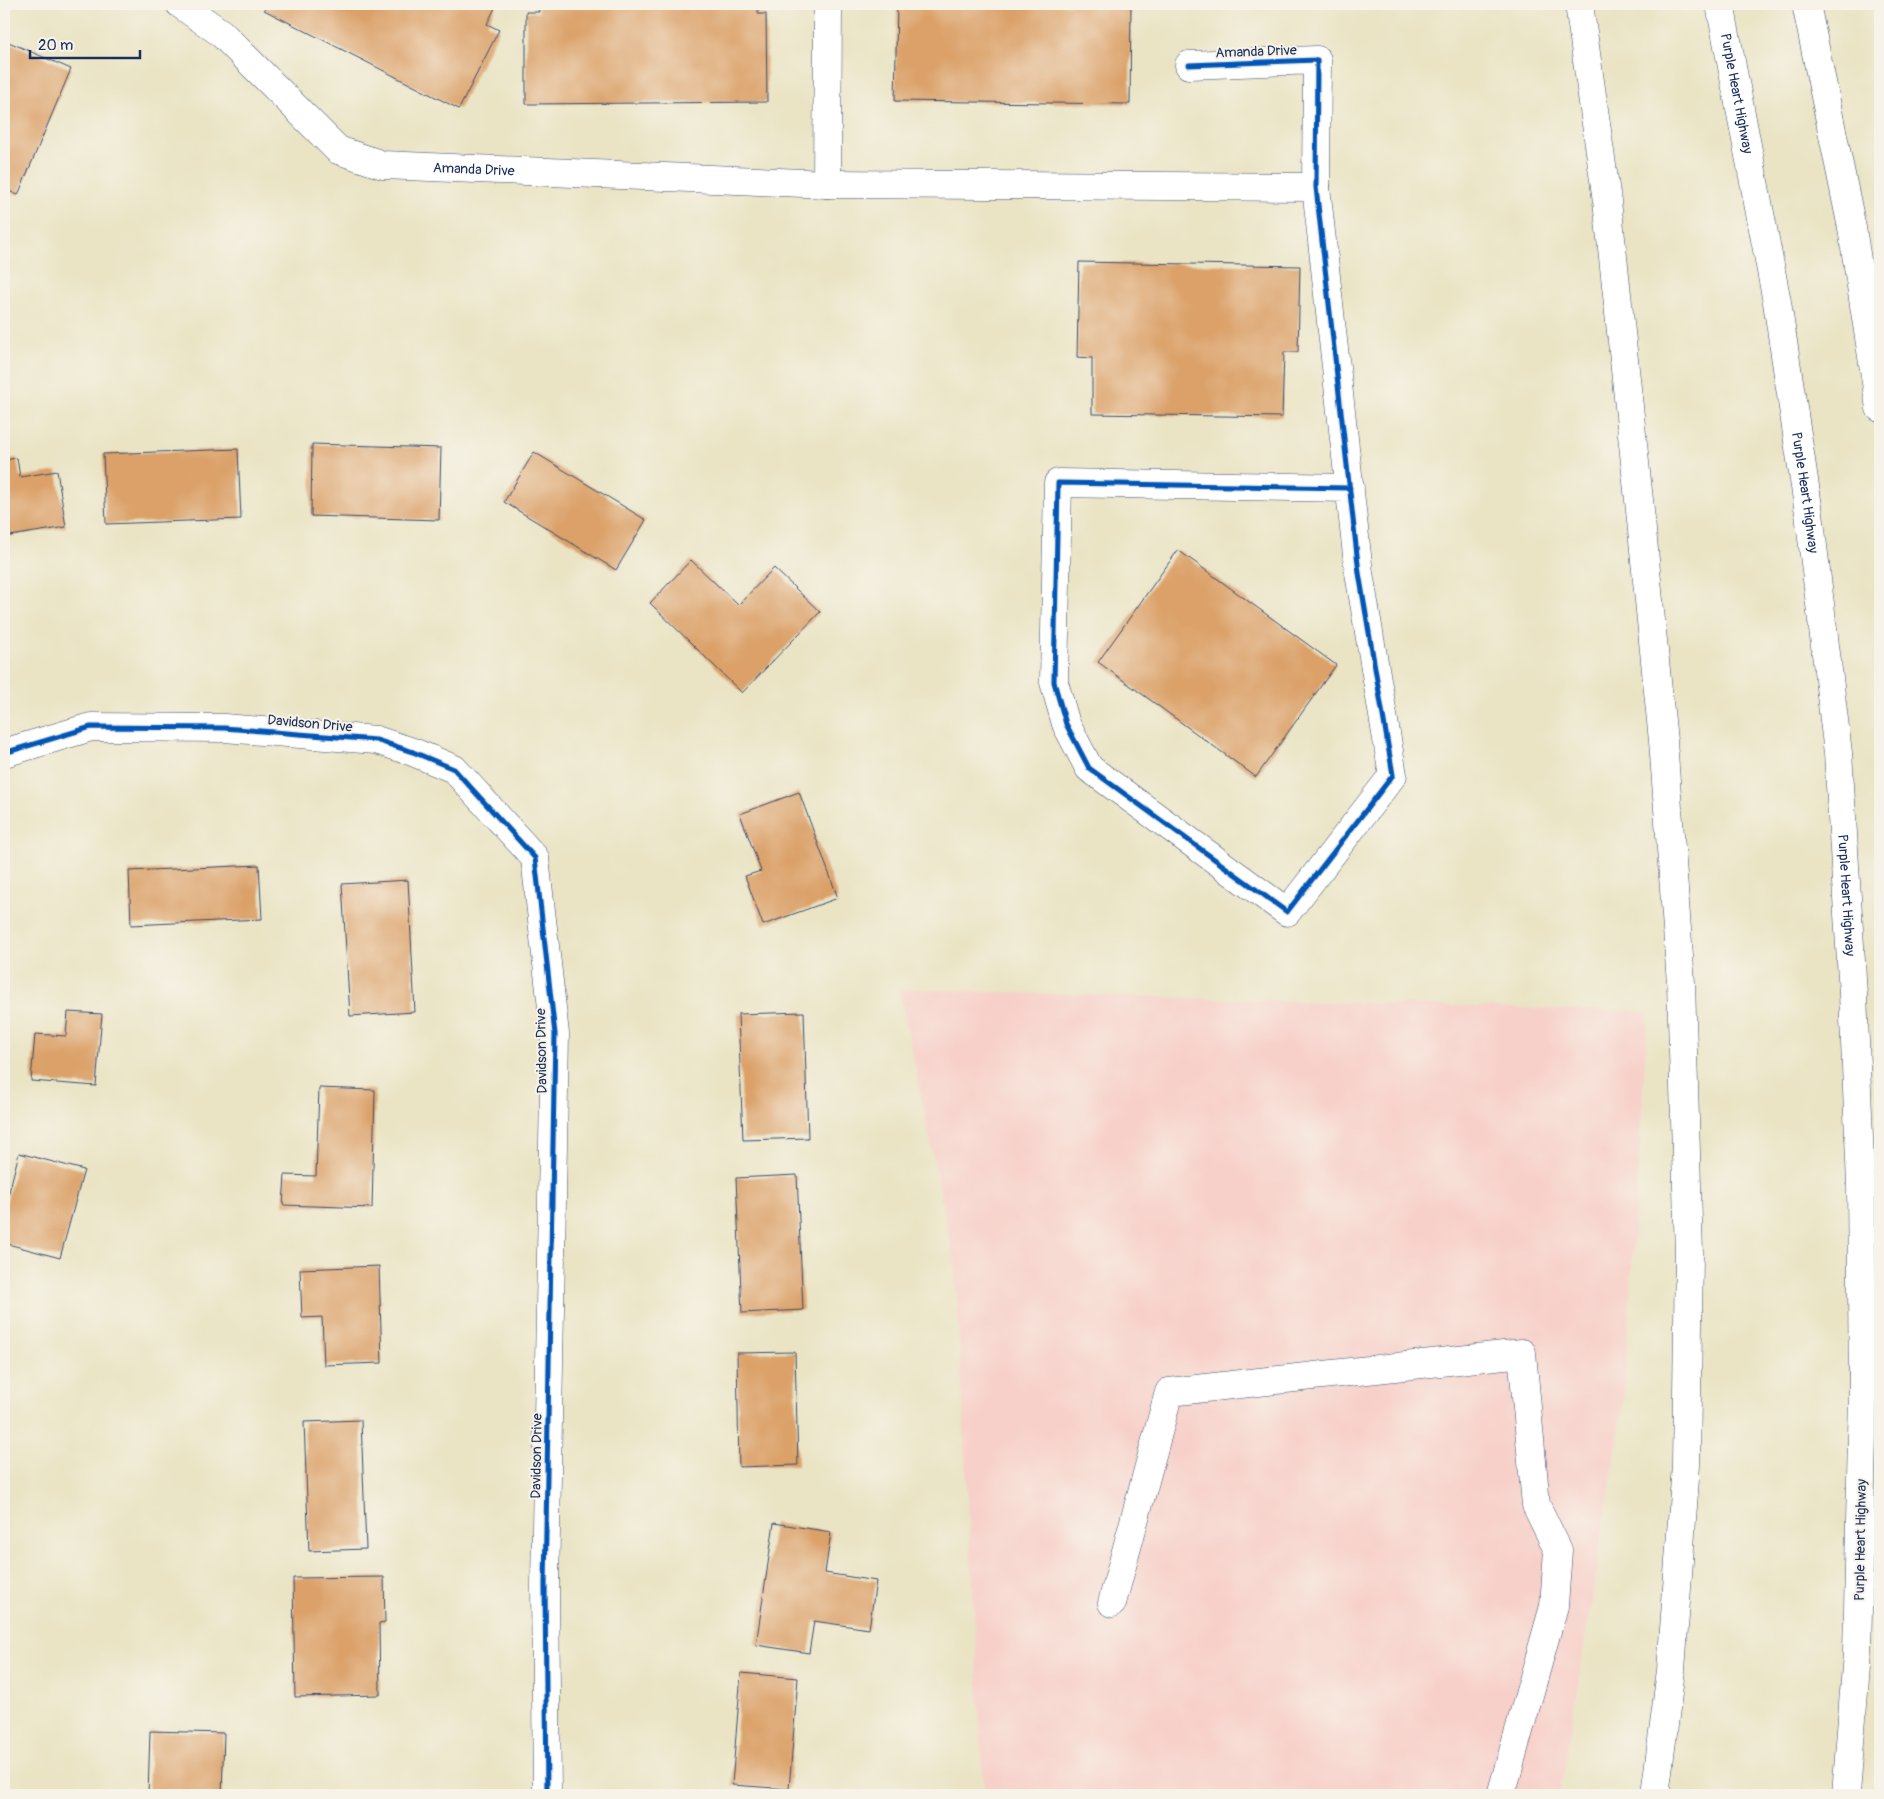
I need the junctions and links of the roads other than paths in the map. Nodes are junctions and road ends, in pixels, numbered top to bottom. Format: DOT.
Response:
graph roads {
  1 [pos="180,4"];
  2 [pos="828,4"];
  3 [pos="1579,4"];
  4 [pos="1720,4"];
  5 [pos="1806,4"];
  6 [pos="1189,65"];
  7 [pos="827,184"];
  8 [pos="1316,187"];
  9 [pos="1880,408"];
  10 [pos="1350,488"];
  11 [pos="4,753"];
  12 [pos="1112,1603"];
  13 [pos="547,1795"];
  14 [pos="1501,1795"];
  15 [pos="1655,1795"];
  16 [pos="1846,1795"];
  1 -- 7 [label="main road, Amanda Drive"];
  2 -- 7 [label="main road"];
  3 -- 15 [label="main road"];
  4 -- 16 [label="main road, Purple Heart Highway"];
  5 -- 9 [label="main road"];
  6 -- 8 [label="main road, Amanda Drive"];
  7 -- 8 [label="main road, Amanda Drive"];
  8 -- 10 [label="main road"];
  10 -- 10 [label="main road"];
  11 -- 13 [label="main road, Davidson Drive"];
  12 -- 14 [label="main road"];
}
